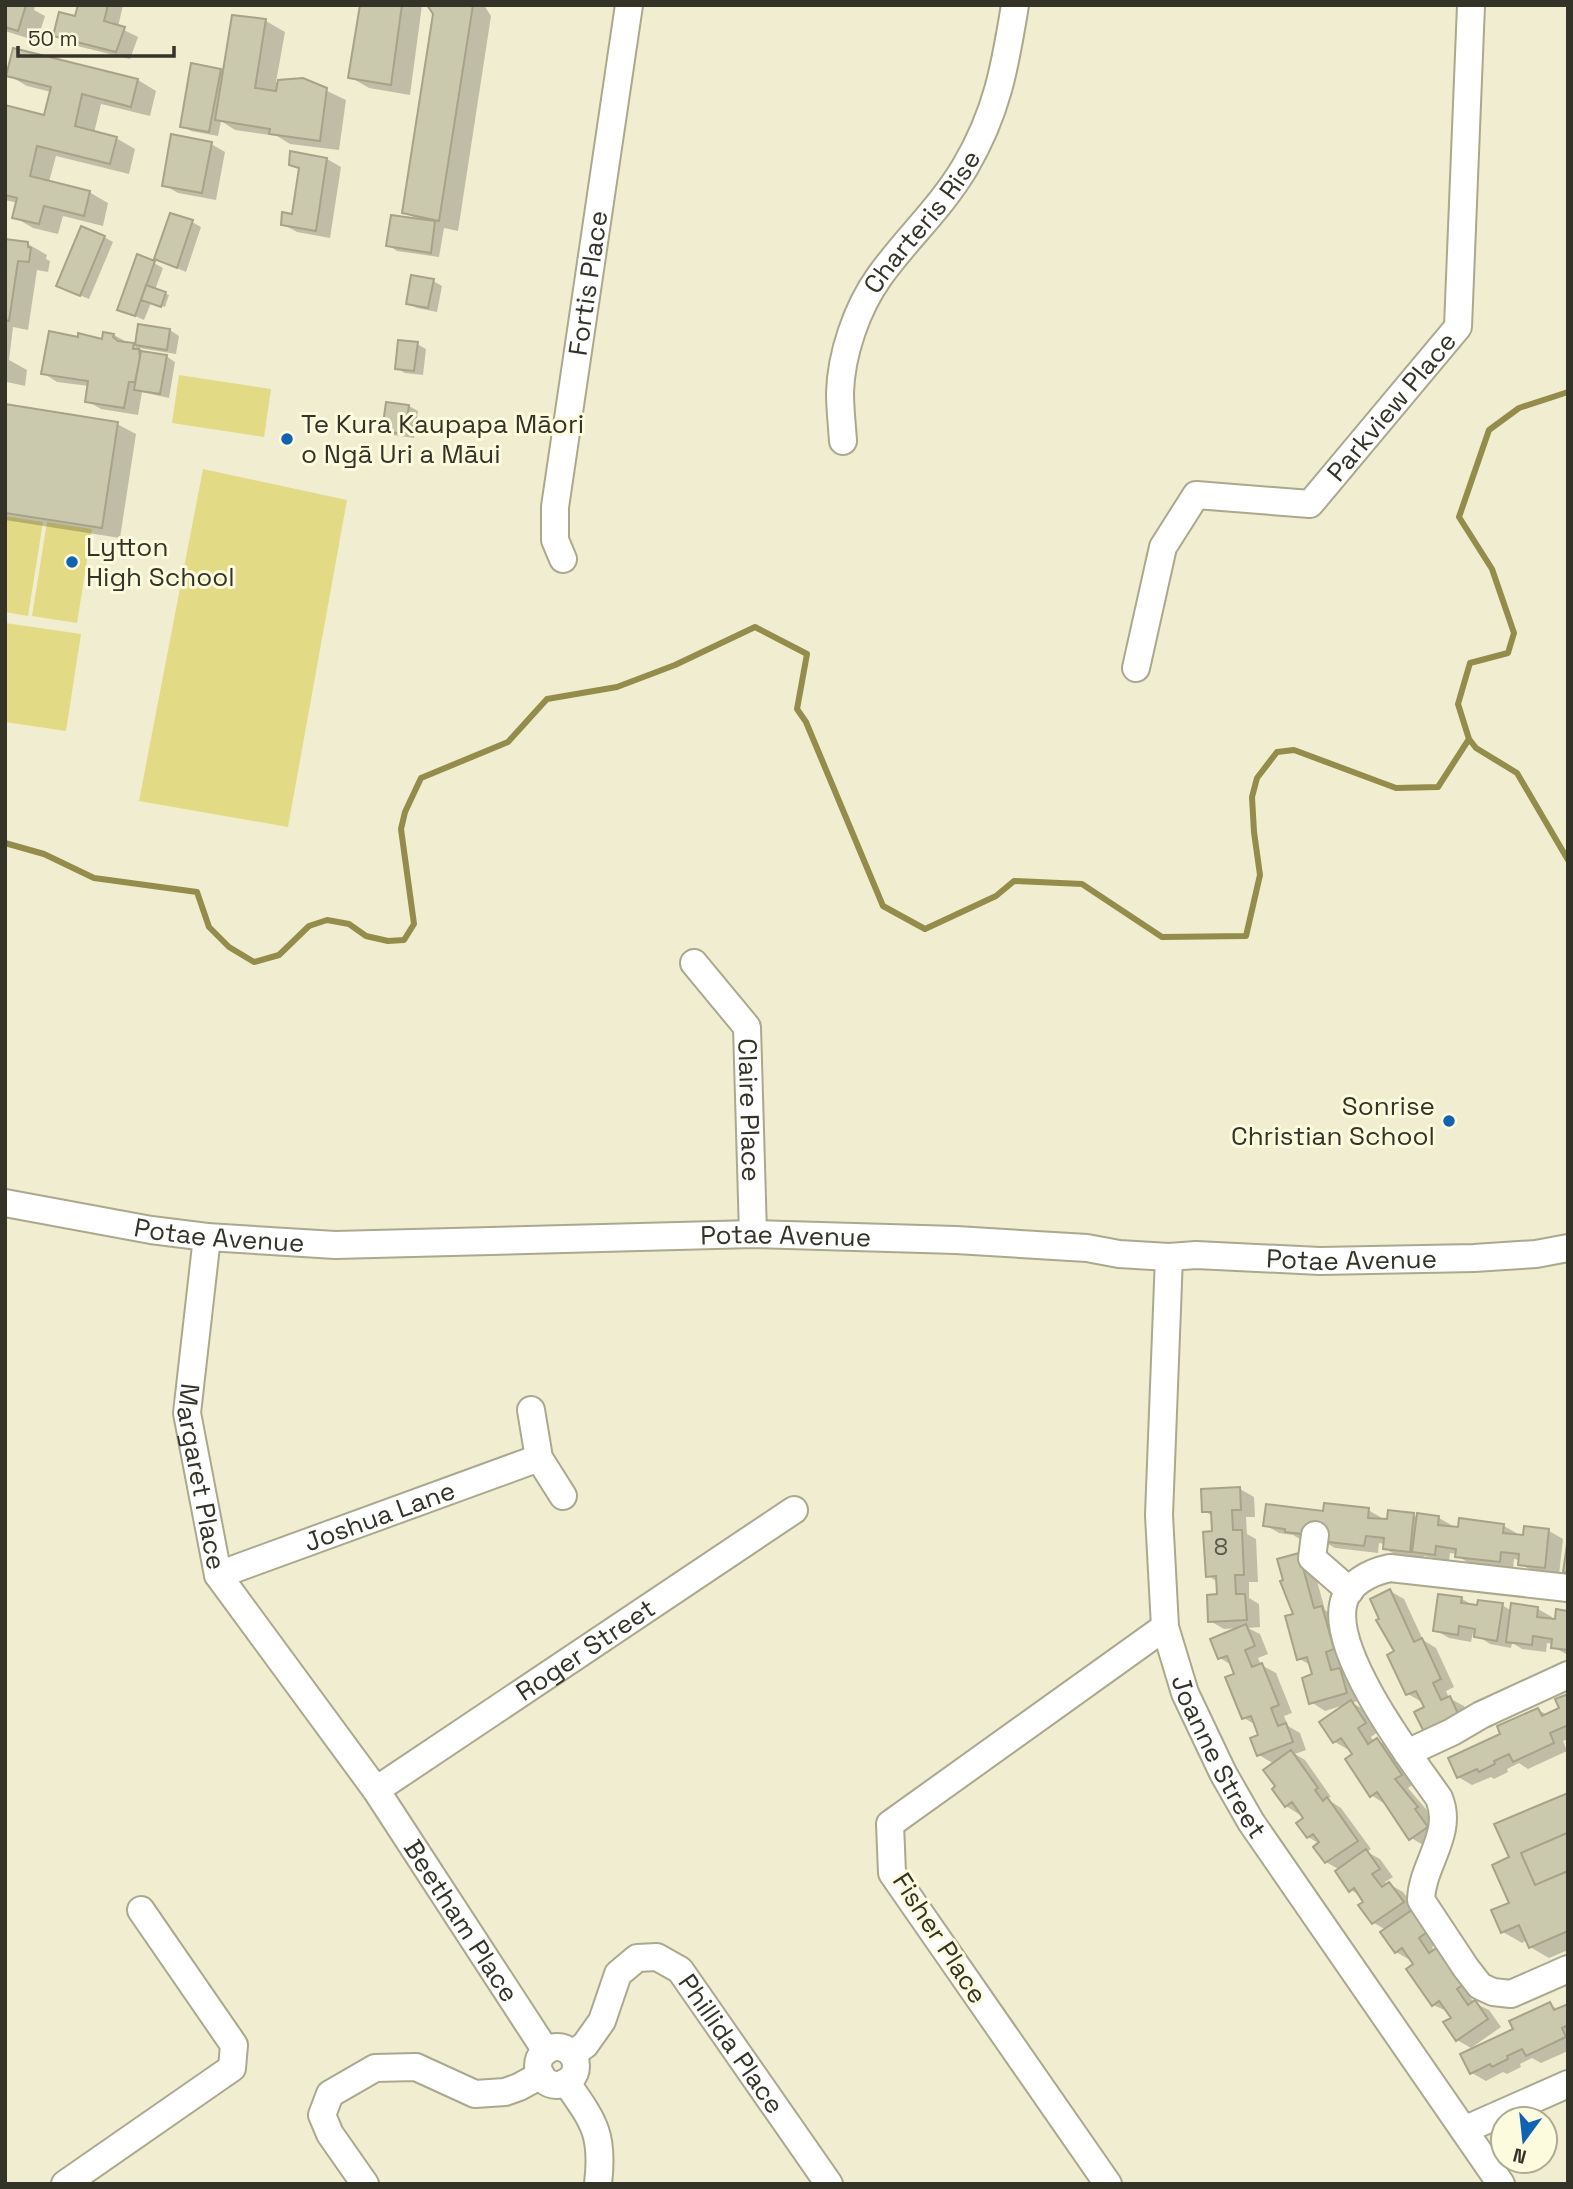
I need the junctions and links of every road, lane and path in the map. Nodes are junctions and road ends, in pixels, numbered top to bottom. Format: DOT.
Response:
graph roads {
  1 [pos="629,5"];
  2 [pos="1015,5"];
  3 [pos="1471,5"];
  4 [pos="843,441"];
  5 [pos="563,559"];
  6 [pos="1136,668"];
  7 [pos="694,963"];
  8 [pos="5,1203"];
  9 [pos="753,1234"];
  10 [pos="207,1237"];
  11 [pos="1568,1248"];
  12 [pos="1169,1256"];
  13 [pos="531,1410"];
  14 [pos="539,1458"];
  15 [pos="563,1496"];
  16 [pos="794,1510"];
  17 [pos="1315,1535"];
  18 [pos="218,1575"];
  19 [pos="1568,1588"];
  20 [pos="1350,1591"];
  21 [pos="1165,1627"];
  22 [pos="1568,1675"];
  23 [pos="1407,1753"];
  24 [pos="376,1790"];
  25 [pos="141,1910"];
  26 [pos="1568,1969"];
  27 [pos="553,2060"];
  28 [pos="1568,2084"];
  29 [pos="1464,2130"];
  30 [pos="65,2184"];
  31 [pos="365,2184"];
  32 [pos="598,2184"];
  33 [pos="829,2184"];
  34 [pos="1108,2184"];
  35 [pos="1501,2184"];
  1 -- 5 [label="street, Fortis Place"];
  2 -- 4 [label="street, Charteris Rise"];
  3 -- 6 [label="street, Parkview Place"];
  7 -- 9 [label="street, Claire Place"];
  8 -- 10 [label="street, Potae Avenue"];
  9 -- 10 [label="street, Potae Avenue"];
  9 -- 12 [label="street, Potae Avenue"];
  10 -- 18 [label="street, Margaret Place"];
  11 -- 12 [label="street, Potae Avenue"];
  12 -- 21 [label="street, Joanne Street"];
  13 -- 14 [label="street"];
  14 -- 15 [label="street"];
  14 -- 18 [label="street, Joshua Lane"];
  16 -- 24 [label="street, Roger Street"];
  17 -- 20 [label="street"];
  18 -- 24 [label="street, Margaret Place"];
  19 -- 20 [label="street"];
  20 -- 23 [label="street"];
  21 -- 29 [label="street, Joanne Street"];
  21 -- 34 [label="street, Fisher Place"];
  22 -- 23 [label="street"];
  23 -- 26 [label="street"];
  24 -- 27 [label="street, Beetham Place"];
  25 -- 30 [label="street"];
  27 -- 31 [label="street"];
  27 -- 32 [label="street"];
  27 -- 33 [label="street, Phillida Place"];
  28 -- 29 [label="street"];
  29 -- 35 [label="street, Joanne Street"];
}
